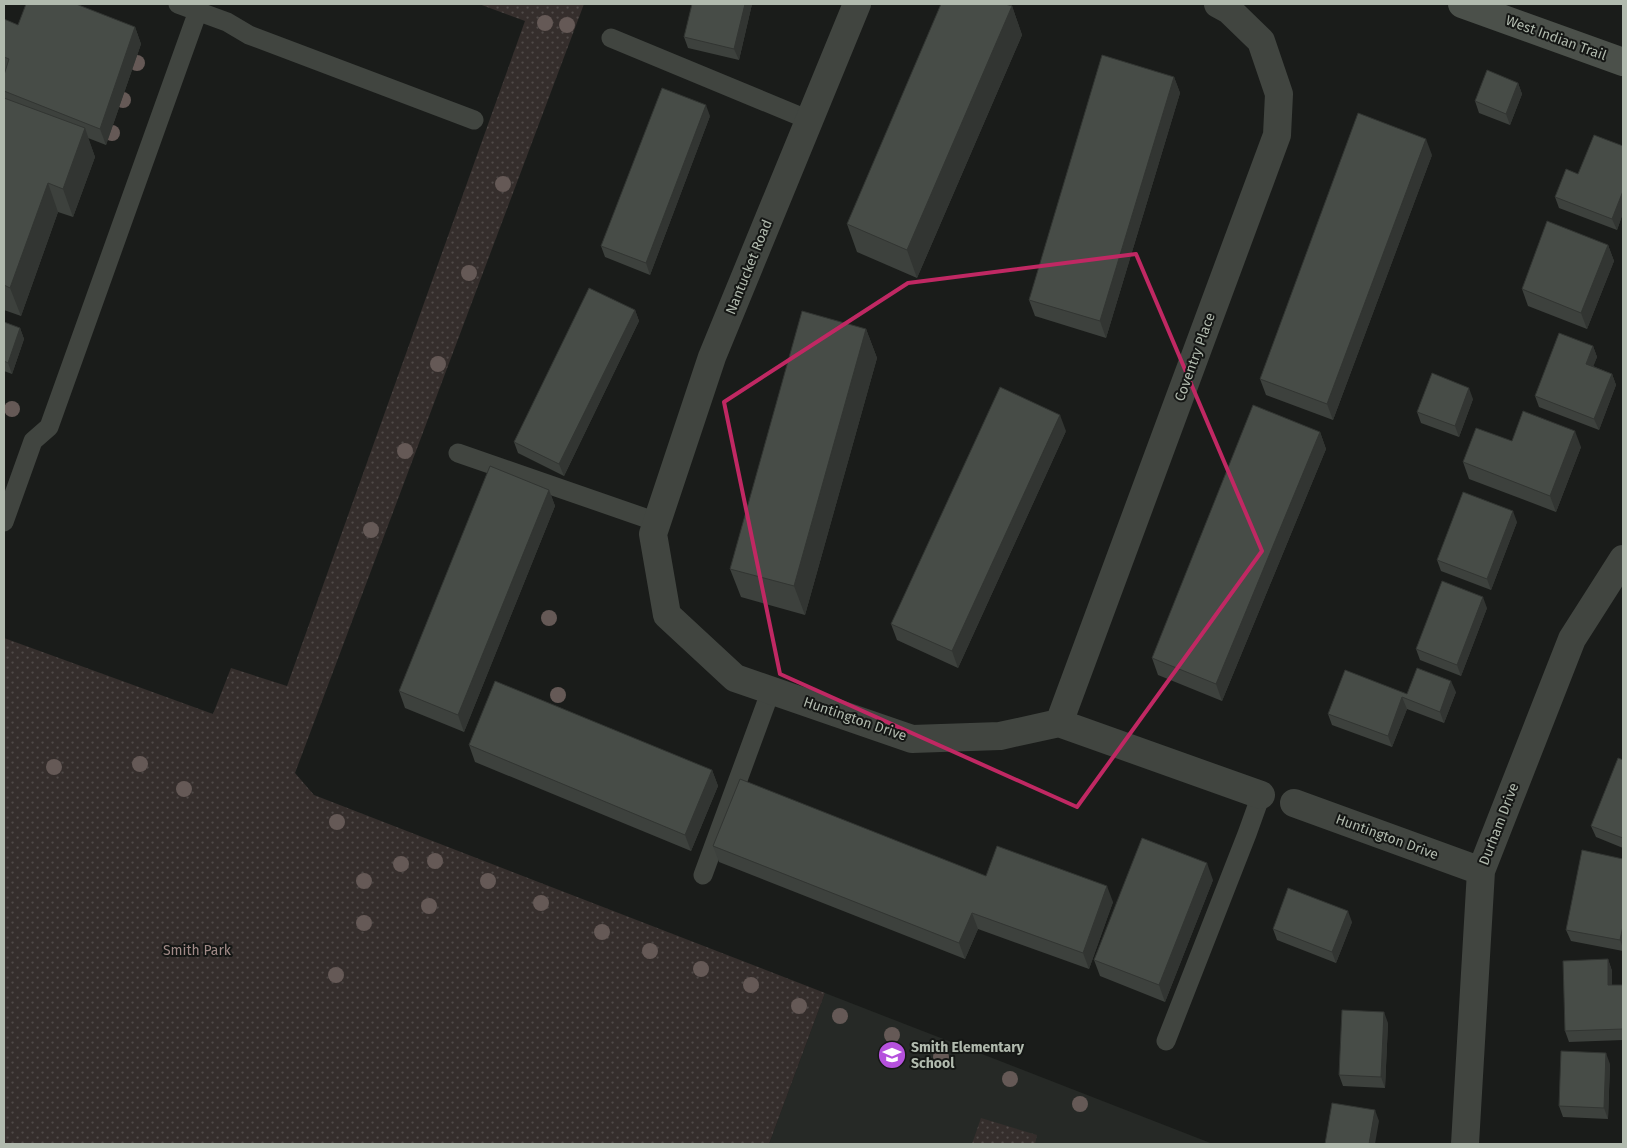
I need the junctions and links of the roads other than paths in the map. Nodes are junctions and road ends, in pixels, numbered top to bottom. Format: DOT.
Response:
graph roads {
  1 [pos="178,4"];
  2 [pos="857,4"];
  3 [pos="1218,4"];
  4 [pos="1462,4"];
  5 [pos="198,11"];
  6 [pos="611,38"];
  7 [pos="1623,62"];
  8 [pos="474,120"];
  9 [pos="809,120"];
  10 [pos="458,453"];
  11 [pos="4,522"];
  12 [pos="655,528"];
  13 [pos="1623,559"];
  14 [pos="771,690"];
  15 [pos="1058,723"];
  16 [pos="1260,795"];
  17 [pos="1294,803"];
  18 [pos="1480,871"];
  19 [pos="703,875"];
  20 [pos="1166,1041"];
  21 [pos="1465,1144"];
  1 -- 5 [label="lane"];
  2 -- 9 [label="street, Nantucket Road"];
  3 -- 15 [label="street, Coventry Place"];
  4 -- 7 [label="main road, West Indian Trail"];
  5 -- 8 [label="lane"];
  5 -- 11 [label="lane"];
  6 -- 9 [label="lane"];
  9 -- 12 [label="street, Nantucket Road"];
  10 -- 12 [label="lane"];
  12 -- 14 [label="street, Huntington Drive"];
  13 -- 18 [label="street, Durham Drive"];
  14 -- 15 [label="street, Huntington Drive"];
  14 -- 19 [label="lane"];
  15 -- 16 [label="street"];
  16 -- 20 [label="lane"];
  17 -- 18 [label="street, Huntington Drive"];
  18 -- 21 [label="street, Durham Drive"];
}
